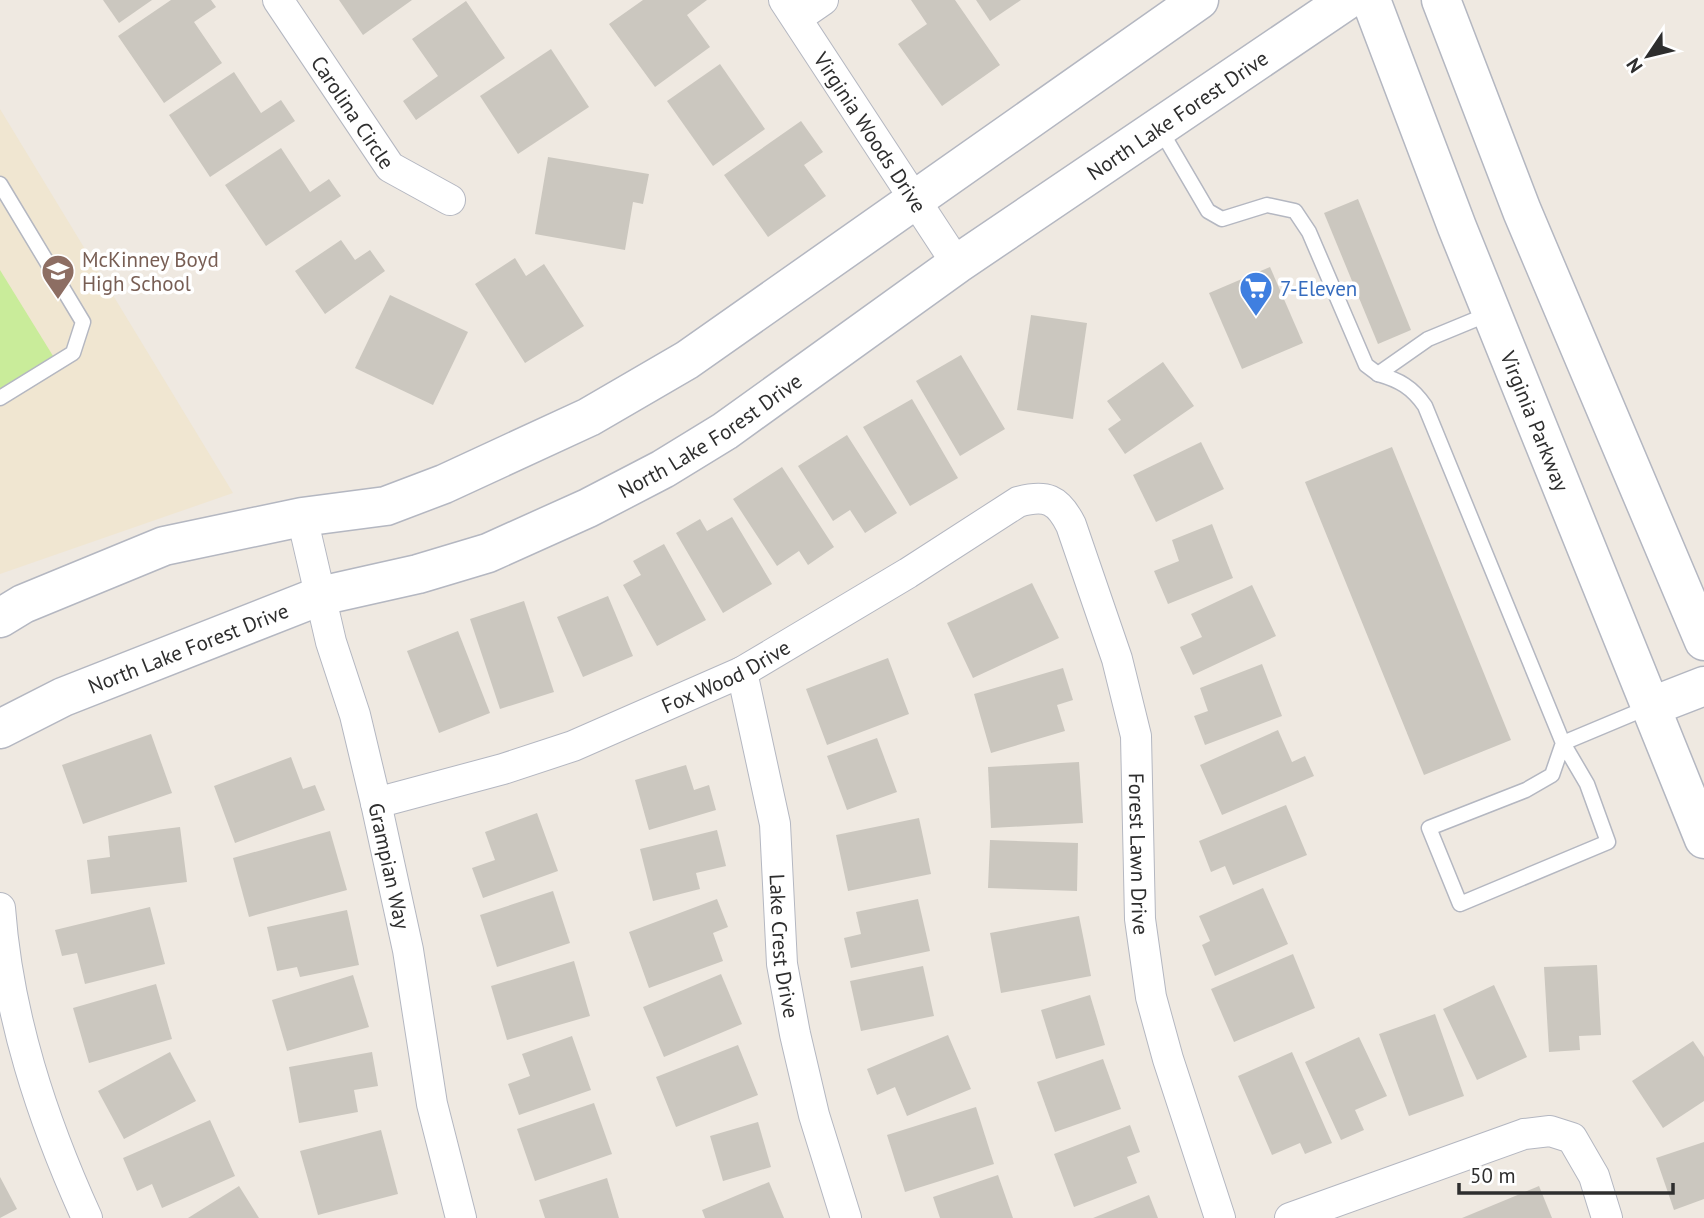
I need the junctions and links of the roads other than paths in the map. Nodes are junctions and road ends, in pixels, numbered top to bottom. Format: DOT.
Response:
graph roads {
  1 [pos="278,0"];
  2 [pos="823,0"];
  3 [pos="1199,0"];
  4 [pos="1347,0"];
  5 [pos="1371,0"];
  6 [pos="1441,0"];
  7 [pos="791,9"];
  8 [pos="1159,127"];
  9 [pos="0,184"];
  10 [pos="916,198"];
  11 [pos="450,200"];
  12 [pos="957,264"];
  13 [pos="1492,313"];
  14 [pos="1378,374"];
  15 [pos="0,398"];
  16 [pos="1049,497"];
  17 [pos="302,517"];
  18 [pos="320,596"];
  19 [pos="0,618"];
  20 [pos="1704,641"];
  21 [pos="742,672"];
  22 [pos="1704,686"];
  23 [pos="1650,707"];
  24 [pos="0,729"];
  25 [pos="1563,743"];
  26 [pos="376,803"];
  27 [pos="1704,839"];
  28 [pos="0,908"];
  29 [pos="87,1218"];
  30 [pos="460,1218"];
  31 [pos="846,1218"];
  32 [pos="1220,1218"];
  33 [pos="1290,1218"];
  34 [pos="1607,1218"];
  1 -- 11 [label="street, Carolina Circle"];
  2 -- 7 [label="street"];
  3 -- 10 [label="main road"];
  4 -- 8 [label="main road, North Lake Forest Drive"];
  5 -- 13 [label="main road, Virginia Parkway"];
  6 -- 20 [label="main road"];
  7 -- 10 [label="street, Virginia Woods Drive"];
  8 -- 12 [label="main road, North Lake Forest Drive"];
  8 -- 14 [label="lane"];
  9 -- 15 [label="lane"];
  10 -- 12 [label="street, Virginia Woods Drive"];
  10 -- 17 [label="main road"];
  12 -- 18 [label="main road, North Lake Forest Drive"];
  13 -- 14 [label="lane"];
  13 -- 23 [label="main road, Virginia Parkway"];
  14 -- 25 [label="lane"];
  16 -- 21 [label="street, Fox Wood Drive"];
  16 -- 32 [label="street, Forest Lawn Drive"];
  17 -- 18 [label="street, Grampian Way"];
  17 -- 19 [label="main road"];
  18 -- 24 [label="main road, North Lake Forest Drive"];
  18 -- 26 [label="street, Grampian Way"];
  21 -- 26 [label="street, Fox Wood Drive"];
  21 -- 31 [label="street, Lake Crest Drive"];
  22 -- 23 [label="main road"];
  23 -- 25 [label="lane"];
  23 -- 27 [label="main road, Virginia Parkway"];
  25 -- 25 [label="lane"];
  26 -- 30 [label="street, Grampian Way"];
  28 -- 29 [label="street"];
  33 -- 34 [label="street"];
}
